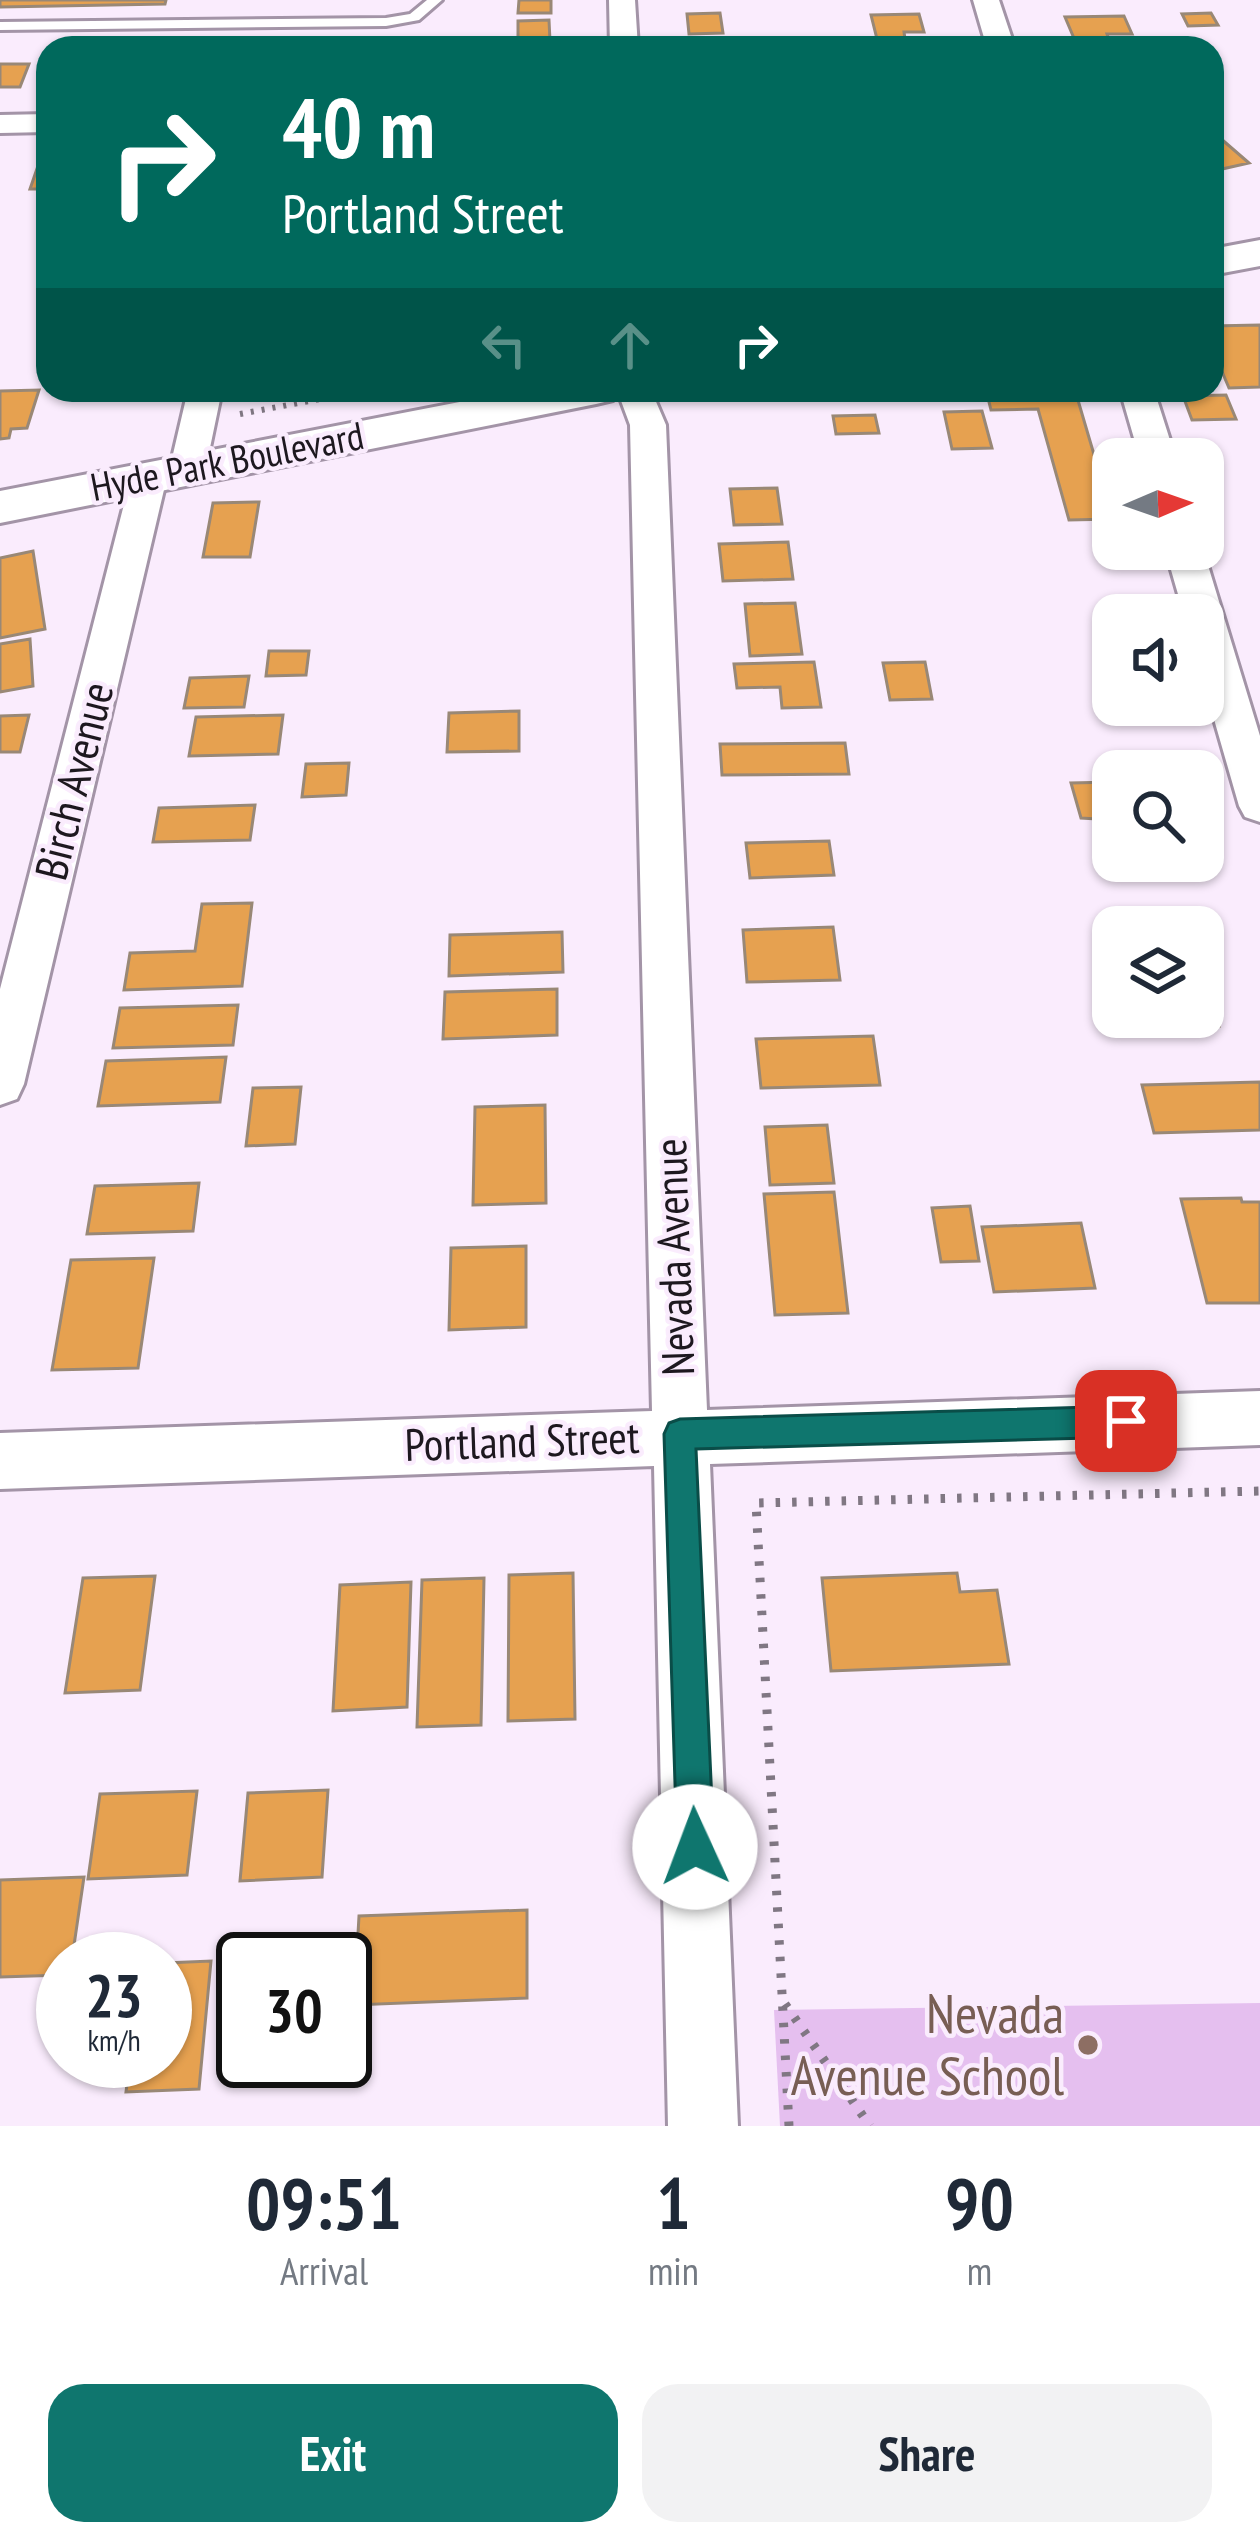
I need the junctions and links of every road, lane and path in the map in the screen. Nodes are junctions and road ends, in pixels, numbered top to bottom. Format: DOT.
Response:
graph roads {
  1 [pos="435,0"];
  2 [pos="622,0"];
  3 [pos="986,0"];
  4 [pos="0,26"];
  5 [pos="624,36"];
  6 [pos="997,36"];
  7 [pos="36,123"];
  8 [pos="0,124"];
  9 [pos="1260,253"];
  10 [pos="1224,260"];
  11 [pos="312,402"];
  12 [pos="495,402"];
  13 [pos="639,402"];
  14 [pos="1141,402"];
  15 [pos="1152,438"];
  16 [pos="185,439"];
  17 [pos="0,506"];
  18 [pos="1190,570"];
  19 [pos="1260,806"];
  20 [pos="0,1084"];
  21 [pos="1260,1418"];
  22 [pos="680,1434"];
  23 [pos="0,1461"];
  24 [pos="1260,1491"];
  25 [pos="782,2000"];
  26 [pos="703,2126"];
  27 [pos="789,2126"];
  28 [pos="870,2126"];
  1 -- 4 [label="lane"];
  2 -- 5 [label="street"];
  3 -- 6 [label="street"];
  7 -- 8 [label="street"];
  9 -- 10 [label="main road"];
  11 -- 16 [label="path"];
  12 -- 16 [label="main road, Hyde Park Boulevard"];
  13 -- 22 [label="street, Nevada Avenue"];
  14 -- 15 [label="street"];
  16 -- 17 [label="main road, Hyde Park Boulevard"];
  16 -- 20 [label="street, Birch Avenue"];
  18 -- 19 [label="street"];
  21 -- 22 [label="street, Portland Street"];
  22 -- 23 [label="street, Portland Street"];
  22 -- 26 [label="street, Nevada Avenue"];
  24 -- 25 [label="path"];
  25 -- 27 [label="path"];
  25 -- 28 [label="path"];
}
